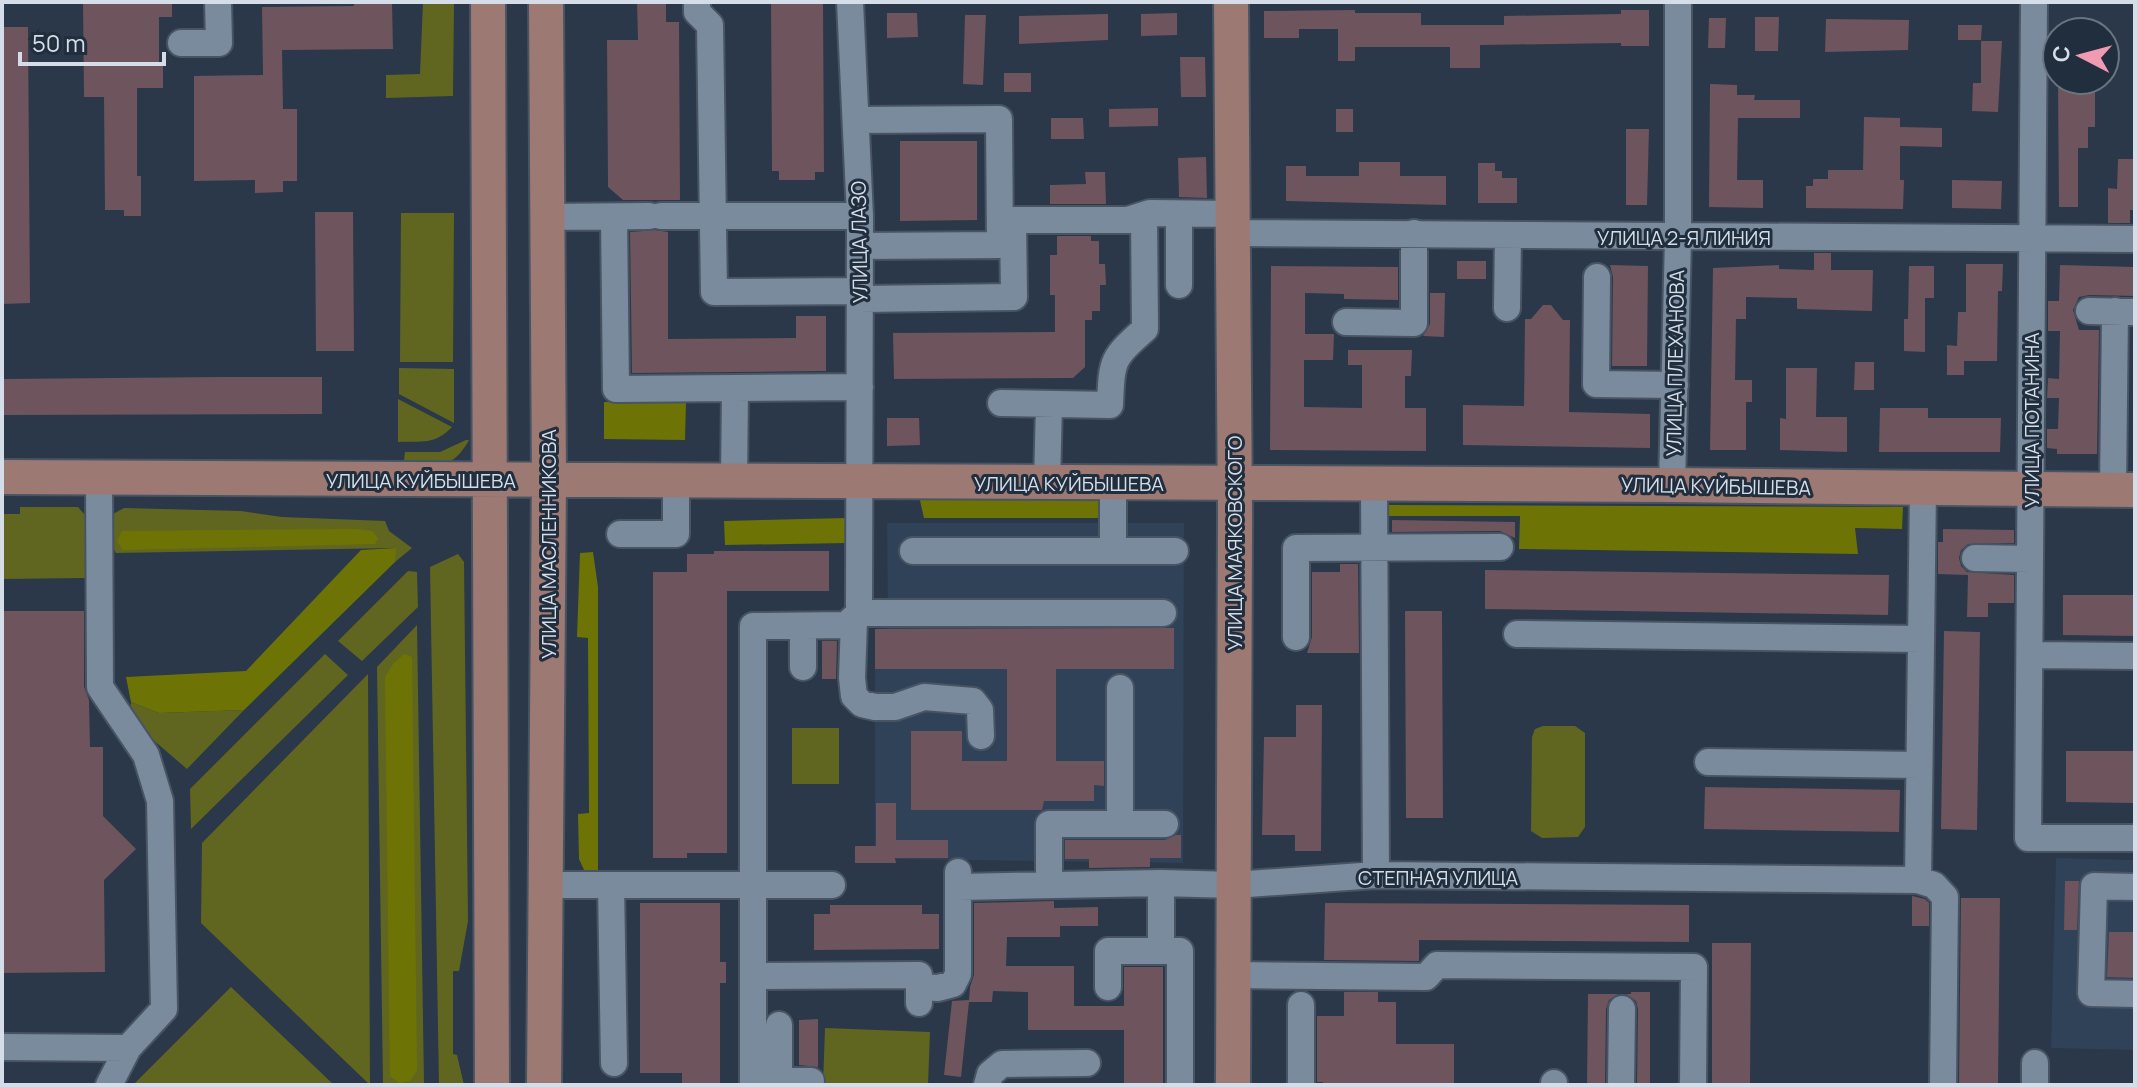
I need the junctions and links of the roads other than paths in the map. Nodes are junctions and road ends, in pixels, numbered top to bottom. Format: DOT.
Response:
graph roads {
  1 [pos="218,2"];
  2 [pos="488,2"];
  3 [pos="546,2"];
  4 [pos="697,2"];
  5 [pos="850,2"];
  6 [pos="1231,2"];
  7 [pos="1678,2"];
  8 [pos="2034,2"];
  9 [pos="181,43"];
  10 [pos="856,120"];
  11 [pos="1179,214"];
  12 [pos="1144,215"];
  13 [pos="714,216"];
  14 [pos="860,216"];
  15 [pos="547,217"];
  16 [pos="614,217"];
  17 [pos="1233,223"];
  18 [pos="1414,233"];
  19 [pos="1508,235"];
  20 [pos="1678,238"];
  21 [pos="2032,238"];
  22 [pos="2135,239"];
  23 [pos="860,246"];
  24 [pos="1597,277"];
  25 [pos="1179,285"];
  26 [pos="861,295"];
  27 [pos="1507,308"];
  28 [pos="2089,311"];
  29 [pos="2125,312"];
  30 [pos="1346,322"];
  31 [pos="1675,385"];
  32 [pos="860,387"];
  33 [pos="735,389"];
  34 [pos="1001,403"];
  35 [pos="1049,404"];
  36 [pos="2,477"];
  37 [pos="99,478"];
  38 [pos="490,480"];
  39 [pos="549,480"];
  40 [pos="676,481"];
  41 [pos="734,482"];
  42 [pos="859,482"];
  43 [pos="1047,483"];
  44 [pos="1113,484"];
  45 [pos="1234,484"];
  46 [pos="1374,484"];
  47 [pos="1672,485"];
  48 [pos="1923,488"];
  49 [pos="2031,489"];
  50 [pos="2124,490"];
  51 [pos="620,534"];
  52 [pos="1500,547"];
  53 [pos="1375,548"];
  54 [pos="913,551"];
  55 [pos="1113,551"];
  56 [pos="1175,551"];
  57 [pos="1975,558"];
  58 [pos="2030,559"];
  59 [pos="1163,613"];
  60 [pos="856,617"];
  61 [pos="803,626"];
  62 [pos="1517,634"];
  63 [pos="1296,637"];
  64 [pos="1921,639"];
  65 [pos="2030,655"];
  66 [pos="2135,656"];
  67 [pos="803,667"];
  68 [pos="1120,688"];
  69 [pos="981,736"];
  70 [pos="1708,762"];
  71 [pos="1919,765"];
  72 [pos="1120,824"];
  73 [pos="1165,824"];
  74 [pos="2135,838"];
  75 [pos="1376,875"];
  76 [pos="1918,880"];
  77 [pos="1161,883"];
  78 [pos="546,885"];
  79 [pos="611,885"];
  80 [pos="753,885"];
  81 [pos="832,885"];
  82 [pos="1049,885"];
  83 [pos="1234,885"];
  84 [pos="2135,887"];
  85 [pos="1161,951"];
  86 [pos="1233,975"];
  87 [pos="753,976"];
  88 [pos="1108,987"];
  89 [pos="2135,994"];
  90 [pos="1301,1005"];
  91 [pos="1622,1009"];
  92 [pos="779,1025"];
  93 [pos="2,1047"];
  94 [pos="128,1048"];
  95 [pos="614,1063"];
  96 [pos="1077,1070"];
  97 [pos="811,1081"];
  98 [pos="762,1083"];
  99 [pos="109,1085"];
  100 [pos="492,1085"];
  101 [pos="544,1085"];
  102 [pos="987,1085"];
  103 [pos="1180,1085"];
  104 [pos="1233,1085"];
  105 [pos="1301,1085"];
  106 [pos="1621,1085"];
  107 [pos="1693,1085"];
  108 [pos="1943,1085"];
  1 -- 9 [label="street"];
  2 -- 38 [label="main road"];
  3 -- 15 [label="main road, УЛИЦА МАСЛЕННИКОВА"];
  4 -- 13 [label="street"];
  5 -- 10 [label="street, УЛИЦА ЛАЗО"];
  6 -- 17 [label="main road, УЛИЦА МАЯКОВСКОГО"];
  7 -- 20 [label="street, УЛИЦА ПЛЕХАНОВА"];
  8 -- 21 [label="street, УЛИЦА ПОТАНИНА"];
  10 -- 14 [label="street, УЛИЦА ЛАЗО"];
  10 -- 23 [label="street"];
  11 -- 12 [label="street, УЛИЦА 2-Я ЛИНИЯ"];
  11 -- 17 [label="street, УЛИЦА 2-Я ЛИНИЯ"];
  11 -- 25 [label="street"];
  12 -- 26 [label="street, УЛИЦА 2-Я ЛИНИЯ"];
  12 -- 35 [label="street"];
  13 -- 14 [label="street"];
  13 -- 16 [label="street"];
  13 -- 26 [label="street"];
  14 -- 23 [label="street, УЛИЦА ЛАЗО"];
  15 -- 16 [label="street"];
  15 -- 39 [label="main road, УЛИЦА МАСЛЕННИКОВА"];
  16 -- 33 [label="street"];
  17 -- 18 [label="street, УЛИЦА 2-Я ЛИНИЯ"];
  17 -- 45 [label="main road, УЛИЦА МАЯКОВСКОГО"];
  18 -- 19 [label="street, УЛИЦА 2-Я ЛИНИЯ"];
  18 -- 30 [label="street"];
  19 -- 20 [label="street, УЛИЦА 2-Я ЛИНИЯ"];
  19 -- 27 [label="street"];
  20 -- 21 [label="street, УЛИЦА 2-Я ЛИНИЯ"];
  20 -- 31 [label="street, УЛИЦА ПЛЕХАНОВА"];
  21 -- 22 [label="street, УЛИЦА 2-Я ЛИНИЯ"];
  21 -- 49 [label="street, УЛИЦА ПОТАНИНА"];
  23 -- 26 [label="street, УЛИЦА ЛАЗО"];
  24 -- 31 [label="street"];
  26 -- 32 [label="street, УЛИЦА ЛАЗО"];
  28 -- 29 [label="street"];
  29 -- 50 [label="street"];
  31 -- 47 [label="street, УЛИЦА ПЛЕХАНОВА"];
  32 -- 33 [label="street"];
  32 -- 42 [label="street, УЛИЦА ЛАЗО"];
  33 -- 41 [label="street"];
  34 -- 35 [label="street"];
  35 -- 43 [label="street"];
  36 -- 37 [label="main road, УЛИЦА КУЙБЫШЕВА"];
  37 -- 38 [label="main road, УЛИЦА КУЙБЫШЕВА"];
  37 -- 94 [label="street"];
  38 -- 39 [label="main road, УЛИЦА КУЙБЫШЕВА"];
  38 -- 100 [label="main road"];
  39 -- 40 [label="main road, УЛИЦА КУЙБЫШЕВА"];
  39 -- 78 [label="main road, УЛИЦА МАСЛЕННИКОВА"];
  40 -- 41 [label="main road, УЛИЦА КУЙБЫШЕВА"];
  40 -- 51 [label="street"];
  41 -- 42 [label="main road, УЛИЦА КУЙБЫШЕВА"];
  42 -- 43 [label="main road, УЛИЦА КУЙБЫШЕВА"];
  42 -- 60 [label="street, УЛИЦА ЛАЗО"];
  43 -- 44 [label="main road, УЛИЦА КУЙБЫШЕВА"];
  44 -- 45 [label="main road, УЛИЦА КУЙБЫШЕВА"];
  44 -- 55 [label="street"];
  45 -- 46 [label="main road, УЛИЦА КУЙБЫШЕВА"];
  45 -- 83 [label="main road, УЛИЦА МАЯКОВСКОГО"];
  46 -- 47 [label="main road, УЛИЦА КУЙБЫШЕВА"];
  46 -- 53 [label="street"];
  47 -- 48 [label="main road, УЛИЦА КУЙБЫШЕВА"];
  48 -- 49 [label="main road, УЛИЦА КУЙБЫШЕВА"];
  48 -- 64 [label="street"];
  49 -- 50 [label="main road, УЛИЦА КУЙБЫШЕВА"];
  49 -- 58 [label="street, УЛИЦА ПОТАНИНА"];
  52 -- 53 [label="street"];
  53 -- 63 [label="street"];
  53 -- 75 [label="street"];
  54 -- 55 [label="street"];
  55 -- 56 [label="street"];
  57 -- 58 [label="street"];
  58 -- 65 [label="street, УЛИЦА ПОТАНИНА"];
  59 -- 60 [label="street"];
  60 -- 61 [label="street"];
  60 -- 69 [label="street, УЛИЦА ЛАЗО"];
  61 -- 67 [label="street"];
  61 -- 80 [label="street"];
  62 -- 64 [label="street"];
  64 -- 71 [label="street"];
  65 -- 66 [label="street"];
  65 -- 74 [label="street, УЛИЦА ПОТАНИНА"];
  68 -- 72 [label="street"];
  70 -- 71 [label="street"];
  71 -- 76 [label="street"];
  72 -- 73 [label="street"];
  72 -- 82 [label="street"];
  75 -- 76 [label="street, СТЕПНАЯ УЛИЦА"];
  75 -- 83 [label="street, СТЕПНАЯ УЛИЦА"];
  76 -- 108 [label="street"];
  77 -- 82 [label="street, СТЕПНАЯ УЛИЦА"];
  77 -- 83 [label="street, СТЕПНАЯ УЛИЦА"];
  77 -- 85 [label="street"];
  78 -- 79 [label="street"];
  78 -- 101 [label="main road, УЛИЦА МАСЛЕННИКОВА"];
  79 -- 80 [label="street"];
  79 -- 95 [label="street"];
  80 -- 81 [label="street"];
  80 -- 87 [label="street"];
  82 -- 87 [label="street, СТЕПНАЯ УЛИЦА"];
  83 -- 86 [label="main road, УЛИЦА МАЯКОВСКОГО"];
  84 -- 89 [label="street"];
  85 -- 88 [label="street"];
  85 -- 103 [label="street"];
  86 -- 104 [label="main road, УЛИЦА МАЯКОВСКОГО"];
  86 -- 107 [label="street"];
  87 -- 98 [label="street"];
  90 -- 105 [label="street"];
  91 -- 106 [label="street"];
  92 -- 98 [label="street"];
  93 -- 94 [label="street"];
  94 -- 99 [label="street"];
  96 -- 102 [label="street"];
  97 -- 98 [label="street"];
}
